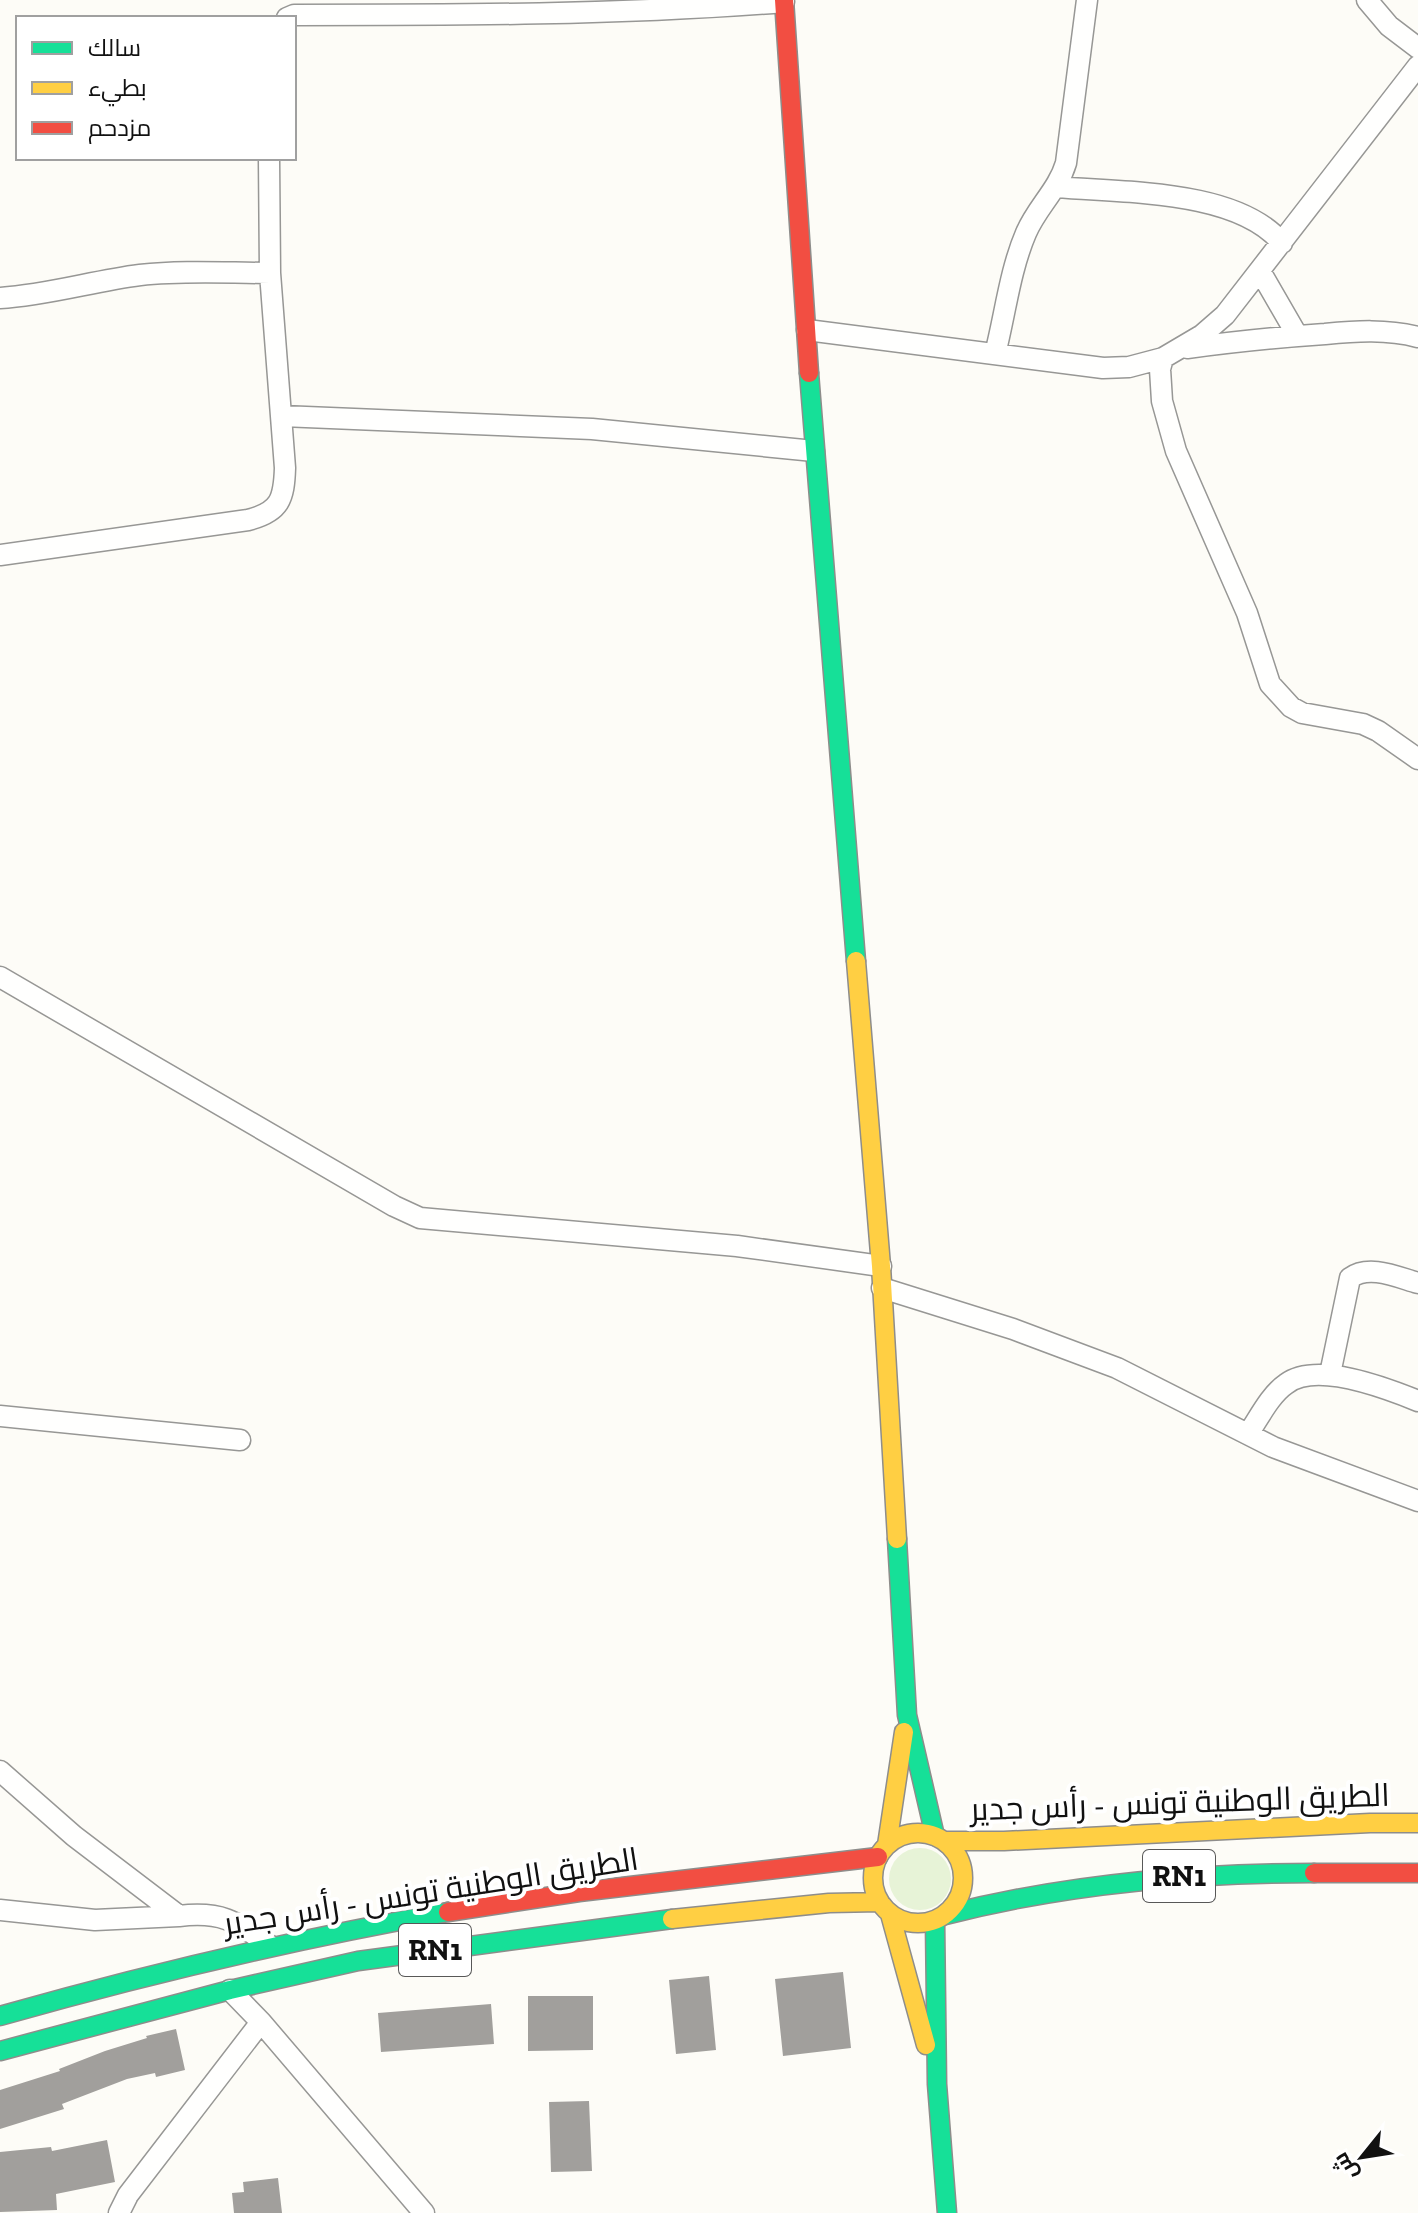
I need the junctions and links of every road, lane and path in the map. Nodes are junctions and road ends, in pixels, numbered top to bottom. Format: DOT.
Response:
graph roads {
  1 [pos="1087,0"];
  2 [pos="1367,0"];
  3 [pos="784,1"];
  4 [pos="292,16"];
  5 [pos="1418,48"];
  6 [pos="1418,66"];
  7 [pos="269,160"];
  8 [pos="1057,187"];
  9 [pos="1282,243"];
  10 [pos="1260,271"];
  11 [pos="270,273"];
  12 [pos="0,298"];
  13 [pos="807,330"];
  14 [pos="1297,335"];
  15 [pos="1418,337"];
  16 [pos="995,354"];
  17 [pos="1171,354"];
  18 [pos="282,416"];
  19 [pos="814,451"];
  20 [pos="0,555"];
  21 [pos="1418,759"];
  22 [pos="0,977"];
  23 [pos="881,1266"];
  24 [pos="1418,1283"];
  25 [pos="882,1288"];
  26 [pos="1330,1374"];
  27 [pos="1418,1401"];
  28 [pos="0,1416"];
  29 [pos="1248,1434"];
  30 [pos="240,1440"];
  31 [pos="1418,1501"];
  32 [pos="907,1715"];
  33 [pos="0,1771"];
  34 [pos="1418,1823"];
  35 [pos="940,1838"];
  36 [pos="883,1851"];
  37 [pos="1418,1873"];
  38 [pos="885,1908"];
  39 [pos="0,1910"];
  40 [pos="179,1916"];
  41 [pos="940,1918"];
  42 [pos="269,1945"];
  43 [pos="230,1990"];
  44 [pos="0,2016"];
  45 [pos="261,2022"];
  46 [pos="0,2051"];
  47 [pos="937,2084"];
  48 [pos="119,2213"];
  49 [pos="424,2213"];
  50 [pos="947,2213"];
  1 -- 8 [label="street"];
  2 -- 5 [label="street"];
  3 -- 4 [label="street"];
  3 -- 13 [label="main road"];
  6 -- 9 [label="street"];
  7 -- 11 [label="street"];
  8 -- 9 [label="street"];
  8 -- 16 [label="street"];
  9 -- 10 [label="street"];
  10 -- 14 [label="street"];
  10 -- 17 [label="street"];
  11 -- 12 [label="street"];
  11 -- 18 [label="street"];
  13 -- 16 [label="street"];
  13 -- 19 [label="main road"];
  14 -- 15 [label="street"];
  14 -- 17 [label="street"];
  16 -- 17 [label="street"];
  17 -- 21 [label="street"];
  18 -- 19 [label="street"];
  18 -- 20 [label="street"];
  19 -- 23 [label="main road"];
  22 -- 23 [label="street"];
  23 -- 25 [label="main road"];
  24 -- 26 [label="street"];
  25 -- 29 [label="street"];
  25 -- 32 [label="main road"];
  26 -- 27 [label="street"];
  26 -- 29 [label="street"];
  28 -- 30 [label="street"];
  29 -- 31 [label="street"];
  32 -- 35 [label="main road"];
  32 -- 36 [label="main road"];
  33 -- 40 [label="street"];
  34 -- 35 [label="main road, الطريق الوطنية تونس - رأس جدير / RN1"];
  35 -- 36 [label="main road, RN1"];
  35 -- 41 [label="main road"];
  36 -- 38 [label="main road"];
  36 -- 42 [label="main road, الطريق الوطنية تونس - رأس جدير / RN1"];
  37 -- 41 [label="main road, RN1"];
  38 -- 41 [label="main road, RN1"];
  38 -- 43 [label="main road, الطريق الوطنية تونس - رأس جدير / RN1"];
  38 -- 47 [label="main road"];
  39 -- 40 [label="street"];
  40 -- 42 [label="street"];
  41 -- 47 [label="main road"];
  42 -- 44 [label="main road, الطريق الوطنية تونس - رأس جدير / RN1"];
  43 -- 45 [label="street"];
  43 -- 46 [label="main road, الطريق الوطنية تونس - رأس جدير / RN1"];
  45 -- 48 [label="street"];
  45 -- 49 [label="street"];
  47 -- 50 [label="main road"];
}
